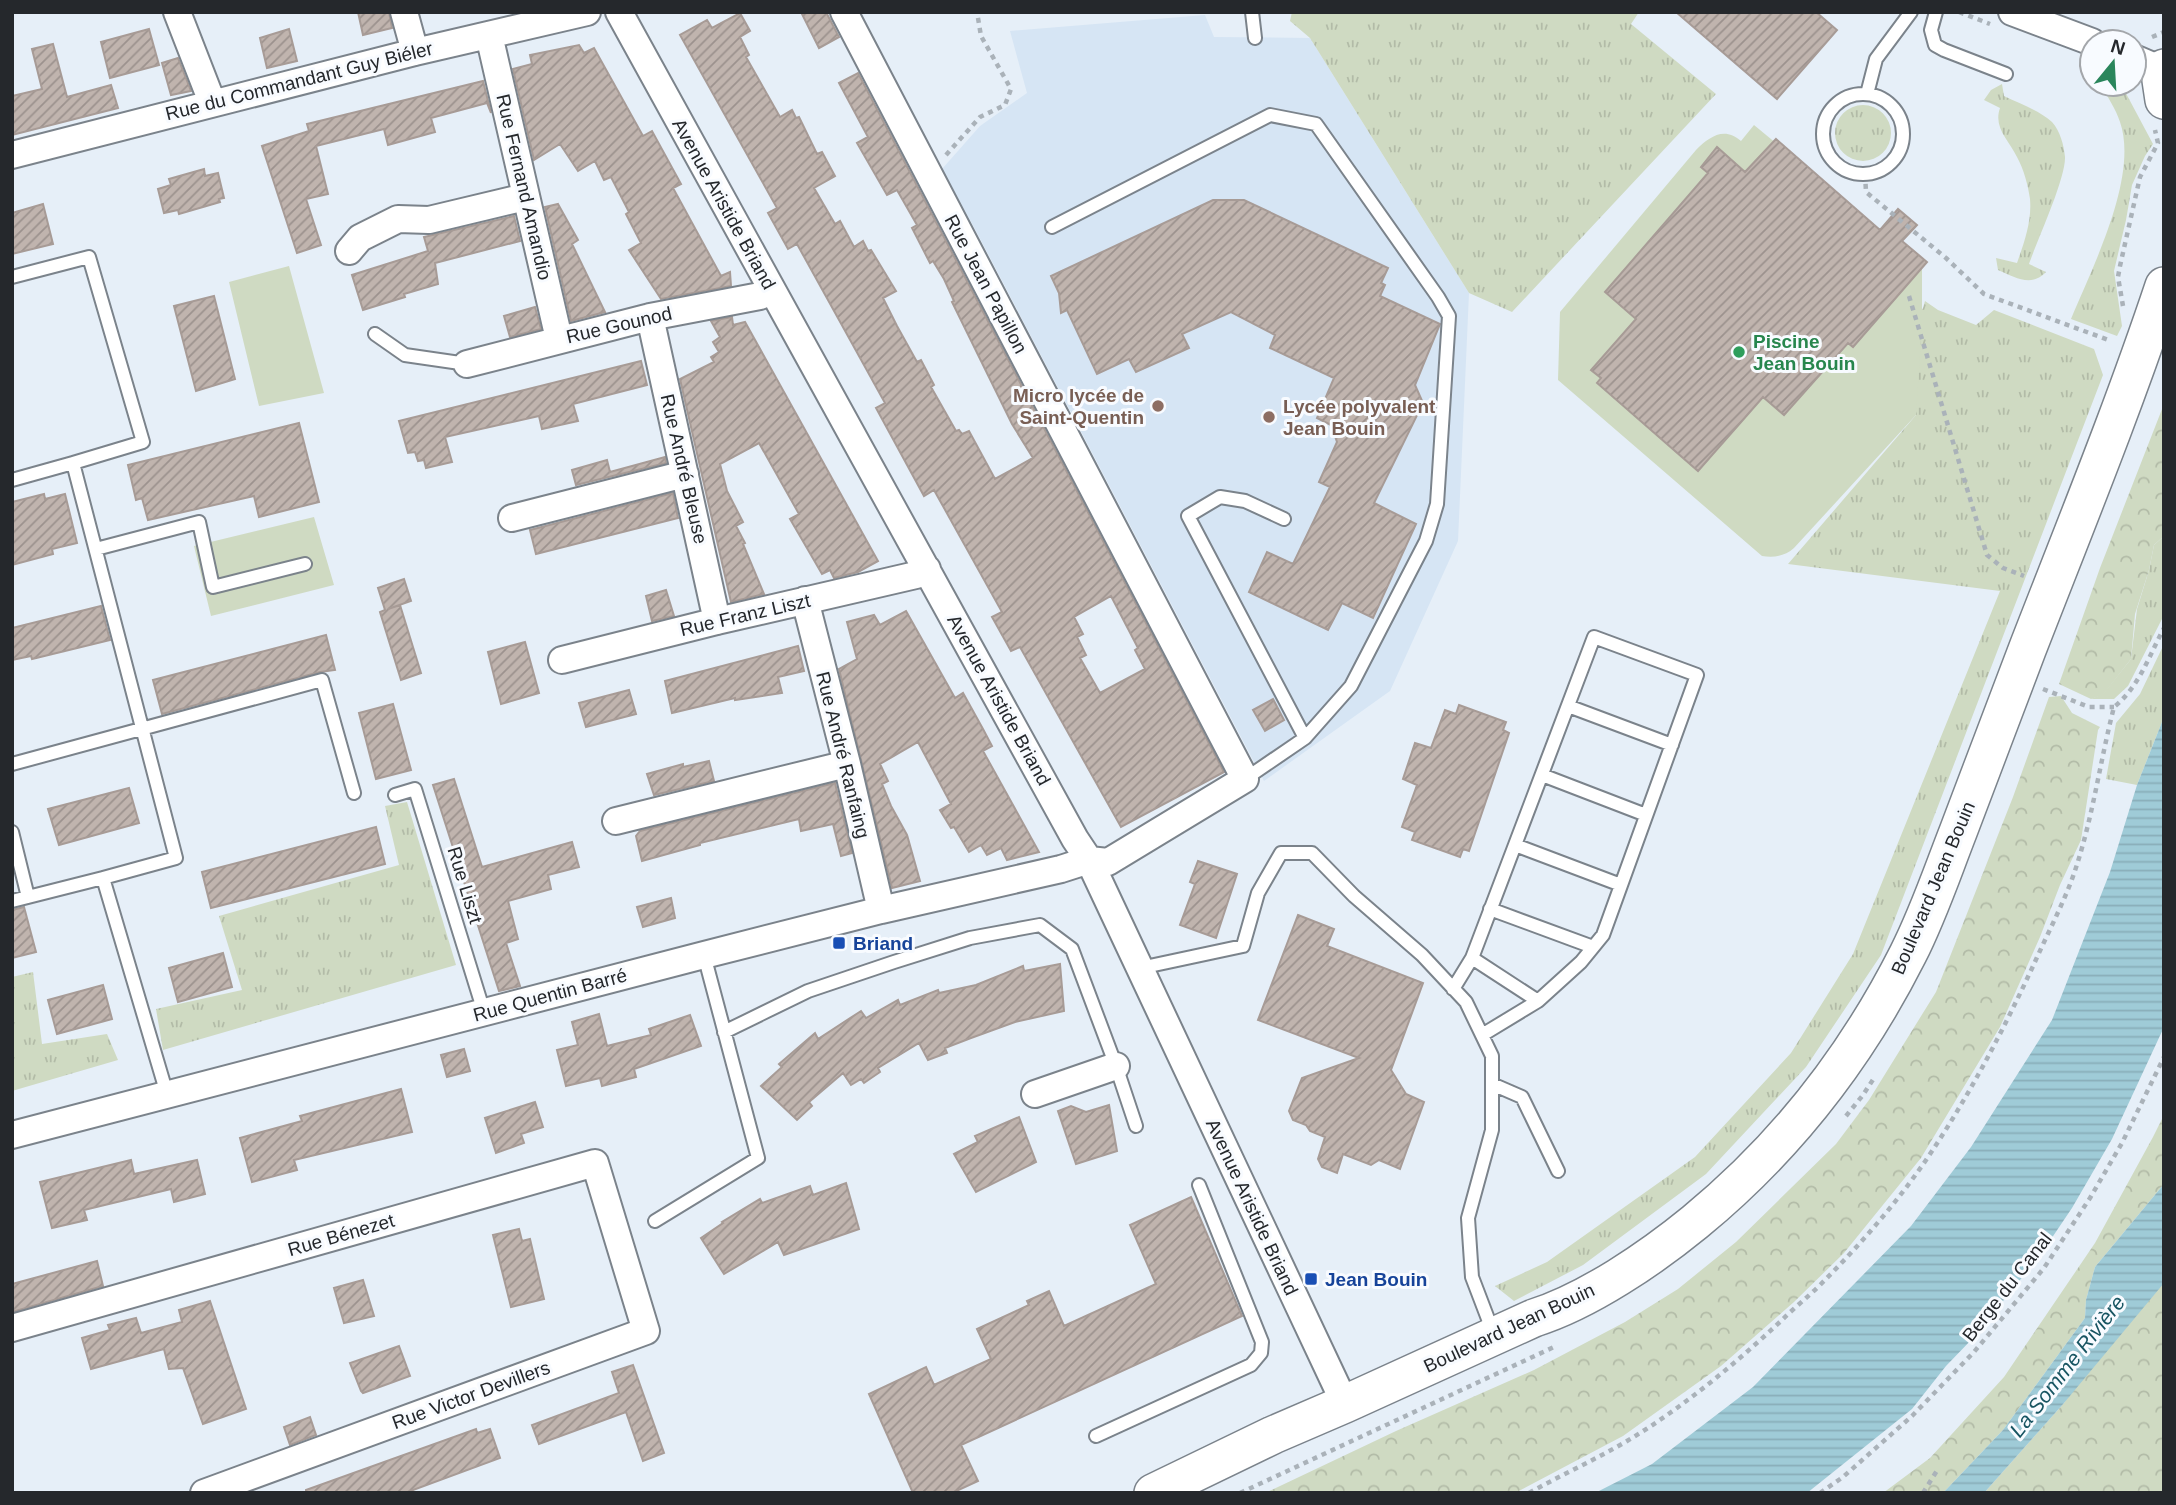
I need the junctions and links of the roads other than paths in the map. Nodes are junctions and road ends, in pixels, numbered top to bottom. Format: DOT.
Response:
graph roads {
  1 [pos="177,12"];
  2 [pos="404,12"];
  3 [pos="587,12"];
  4 [pos="619,12"];
  5 [pos="844,12"];
  6 [pos="1252,12"];
  7 [pos="1911,12"];
  8 [pos="1936,12"];
  9 [pos="2012,12"];
  10 [pos="489,35"];
  11 [pos="1255,38"];
  12 [pos="2078,38"];
  13 [pos="415,52"];
  14 [pos="2006,74"];
  15 [pos="1867,94"];
  16 [pos="212,102"];
  17 [pos="12,155"];
  18 [pos="525,197"];
  19 [pos="1052,227"];
  20 [pos="349,251"];
  21 [pos="12,276"];
  22 [pos="2164,286"];
  23 [pos="772,291"];
  24 [pos="650,317"];
  25 [pos="375,334"];
  26 [pos="559,339"];
  27 [pos="467,364"];
  28 [pos="73,463"];
  29 [pos="685,474"];
  30 [pos="12,480"];
  31 [pos="512,518"];
  32 [pos="1284,519"];
  33 [pos="96,550"];
  34 [pos="304,564"];
  35 [pos="928,569"];
  36 [pos="805,600"];
  37 [pos="718,621"];
  38 [pos="562,660"];
  39 [pos="1568,706"];
  40 [pos="142,728"];
  41 [pos="1305,738"];
  42 [pos="1672,745"];
  43 [pos="12,764"];
  44 [pos="847,764"];
  45 [pos="1542,775"];
  46 [pos="1245,779"];
  47 [pos="354,793"];
  48 [pos="395,795"];
  49 [pos="1646,815"];
  50 [pos="616,821"];
  51 [pos="12,832"];
  52 [pos="1515,845"];
  53 [pos="1089,860"];
  54 [pos="103,878"];
  55 [pos="1621,884"];
  56 [pos="28,897"];
  57 [pos="12,901"];
  58 [pos="1490,909"];
  59 [pos="880,910"];
  60 [pos="1593,947"];
  61 [pos="704,955"];
  62 [pos="1472,958"];
  63 [pos="1140,968"];
  64 [pos="1453,989"];
  65 [pos="1538,1001"];
  66 [pos="484,1012"];
  67 [pos="724,1032"];
  68 [pos="1482,1035"];
  69 [pos="1116,1066"];
  70 [pos="1492,1084"];
  71 [pos="167,1094"];
  72 [pos="1035,1094"];
  73 [pos="1136,1126"];
  74 [pos="12,1135"];
  75 [pos="1558,1171"];
  76 [pos="1199,1185"];
  77 [pos="655,1221"];
  78 [pos="617,1238"];
  79 [pos="12,1328"];
  80 [pos="1495,1335"];
  81 [pos="1345,1404"];
  82 [pos="1097,1436"];
  83 [pos="204,1493"];
  84 [pos="1153,1493"];
  1 -- 16 [label="street"];
  2 -- 13 [label="street"];
  3 -- 10 [label="street, Rue du Commandant Guy Biéler"];
  4 -- 23 [label="street, Avenue Aristide Briand"];
  5 -- 46 [label="street, Rue Jean Papillon"];
  6 -- 11 [label="lane"];
  7 -- 15 [label="lane"];
  8 -- 14 [label="lane"];
  9 -- 12 [label="street"];
  10 -- 13 [label="street, Rue du Commandant Guy Biéler"];
  10 -- 18 [label="street, Rue Fernand Amandio"];
  13 -- 16 [label="street, Rue du Commandant Guy Biéler"];
  15 -- 15 [label="lane"];
  16 -- 17 [label="street, Rue du Commandant Guy Biéler"];
  18 -- 20 [label="street"];
  18 -- 26 [label="street, Rue Fernand Amandio"];
  19 -- 41 [label="lane"];
  21 -- 28 [label="lane"];
  22 -- 80 [label="street, Boulevard Jean Bouin"];
  23 -- 24 [label="street, Rue Gounod"];
  23 -- 35 [label="street, Avenue Aristide Briand"];
  24 -- 26 [label="street, Rue Gounod"];
  24 -- 29 [label="street, Rue André Bleuse"];
  25 -- 27 [label="lane"];
  26 -- 27 [label="street, Rue Gounod"];
  28 -- 30 [label="lane"];
  28 -- 33 [label="lane"];
  29 -- 31 [label="street"];
  29 -- 37 [label="street, Rue André Bleuse"];
  32 -- 41 [label="lane"];
  33 -- 34 [label="lane"];
  33 -- 40 [label="lane"];
  35 -- 36 [label="street, Rue Franz Liszt"];
  35 -- 53 [label="street, Avenue Aristide Briand"];
  36 -- 37 [label="street, Rue Franz Liszt"];
  36 -- 44 [label="street, Rue André Ranfaing"];
  37 -- 38 [label="street, Rue Franz Liszt"];
  39 -- 42 [label="lane"];
  39 -- 42 [label="lane"];
  39 -- 45 [label="lane"];
  40 -- 43 [label="lane"];
  40 -- 47 [label="lane"];
  40 -- 54 [label="lane"];
  41 -- 46 [label="lane"];
  42 -- 49 [label="lane"];
  44 -- 50 [label="street"];
  44 -- 59 [label="street, Rue André Ranfaing"];
  45 -- 49 [label="lane"];
  45 -- 52 [label="lane"];
  46 -- 53 [label="street, Rue Quentin Barré"];
  48 -- 66 [label="lane, Rue Liszt"];
  49 -- 55 [label="lane"];
  51 -- 56 [label="lane"];
  52 -- 55 [label="lane"];
  52 -- 58 [label="lane"];
  53 -- 59 [label="street, Rue Quentin Barré"];
  53 -- 63 [label="street, Avenue Aristide Briand"];
  54 -- 56 [label="lane"];
  54 -- 71 [label="lane"];
  55 -- 60 [label="lane"];
  56 -- 57 [label="lane"];
  58 -- 60 [label="lane"];
  58 -- 62 [label="lane"];
  59 -- 61 [label="street, Rue Quentin Barré"];
  60 -- 65 [label="lane"];
  61 -- 66 [label="street, Rue Quentin Barré"];
  61 -- 67 [label="lane"];
  62 -- 64 [label="lane"];
  62 -- 65 [label="lane"];
  63 -- 64 [label="lane"];
  63 -- 81 [label="street, Avenue Aristide Briand"];
  64 -- 68 [label="lane"];
  65 -- 68 [label="lane"];
  66 -- 71 [label="street, Rue Quentin Barré"];
  67 -- 69 [label="lane"];
  67 -- 77 [label="lane"];
  68 -- 70 [label="lane"];
  69 -- 72 [label="street"];
  69 -- 73 [label="lane"];
  70 -- 75 [label="lane"];
  70 -- 80 [label="lane"];
  71 -- 74 [label="street, Rue Quentin Barré"];
  76 -- 82 [label="lane"];
  78 -- 79 [label="street, Rue Bénezet"];
  78 -- 83 [label="street, Rue Victor Devillers"];
  80 -- 81 [label="street, Boulevard Jean Bouin"];
  81 -- 84 [label="street, Boulevard Jean Bouin"];
}
